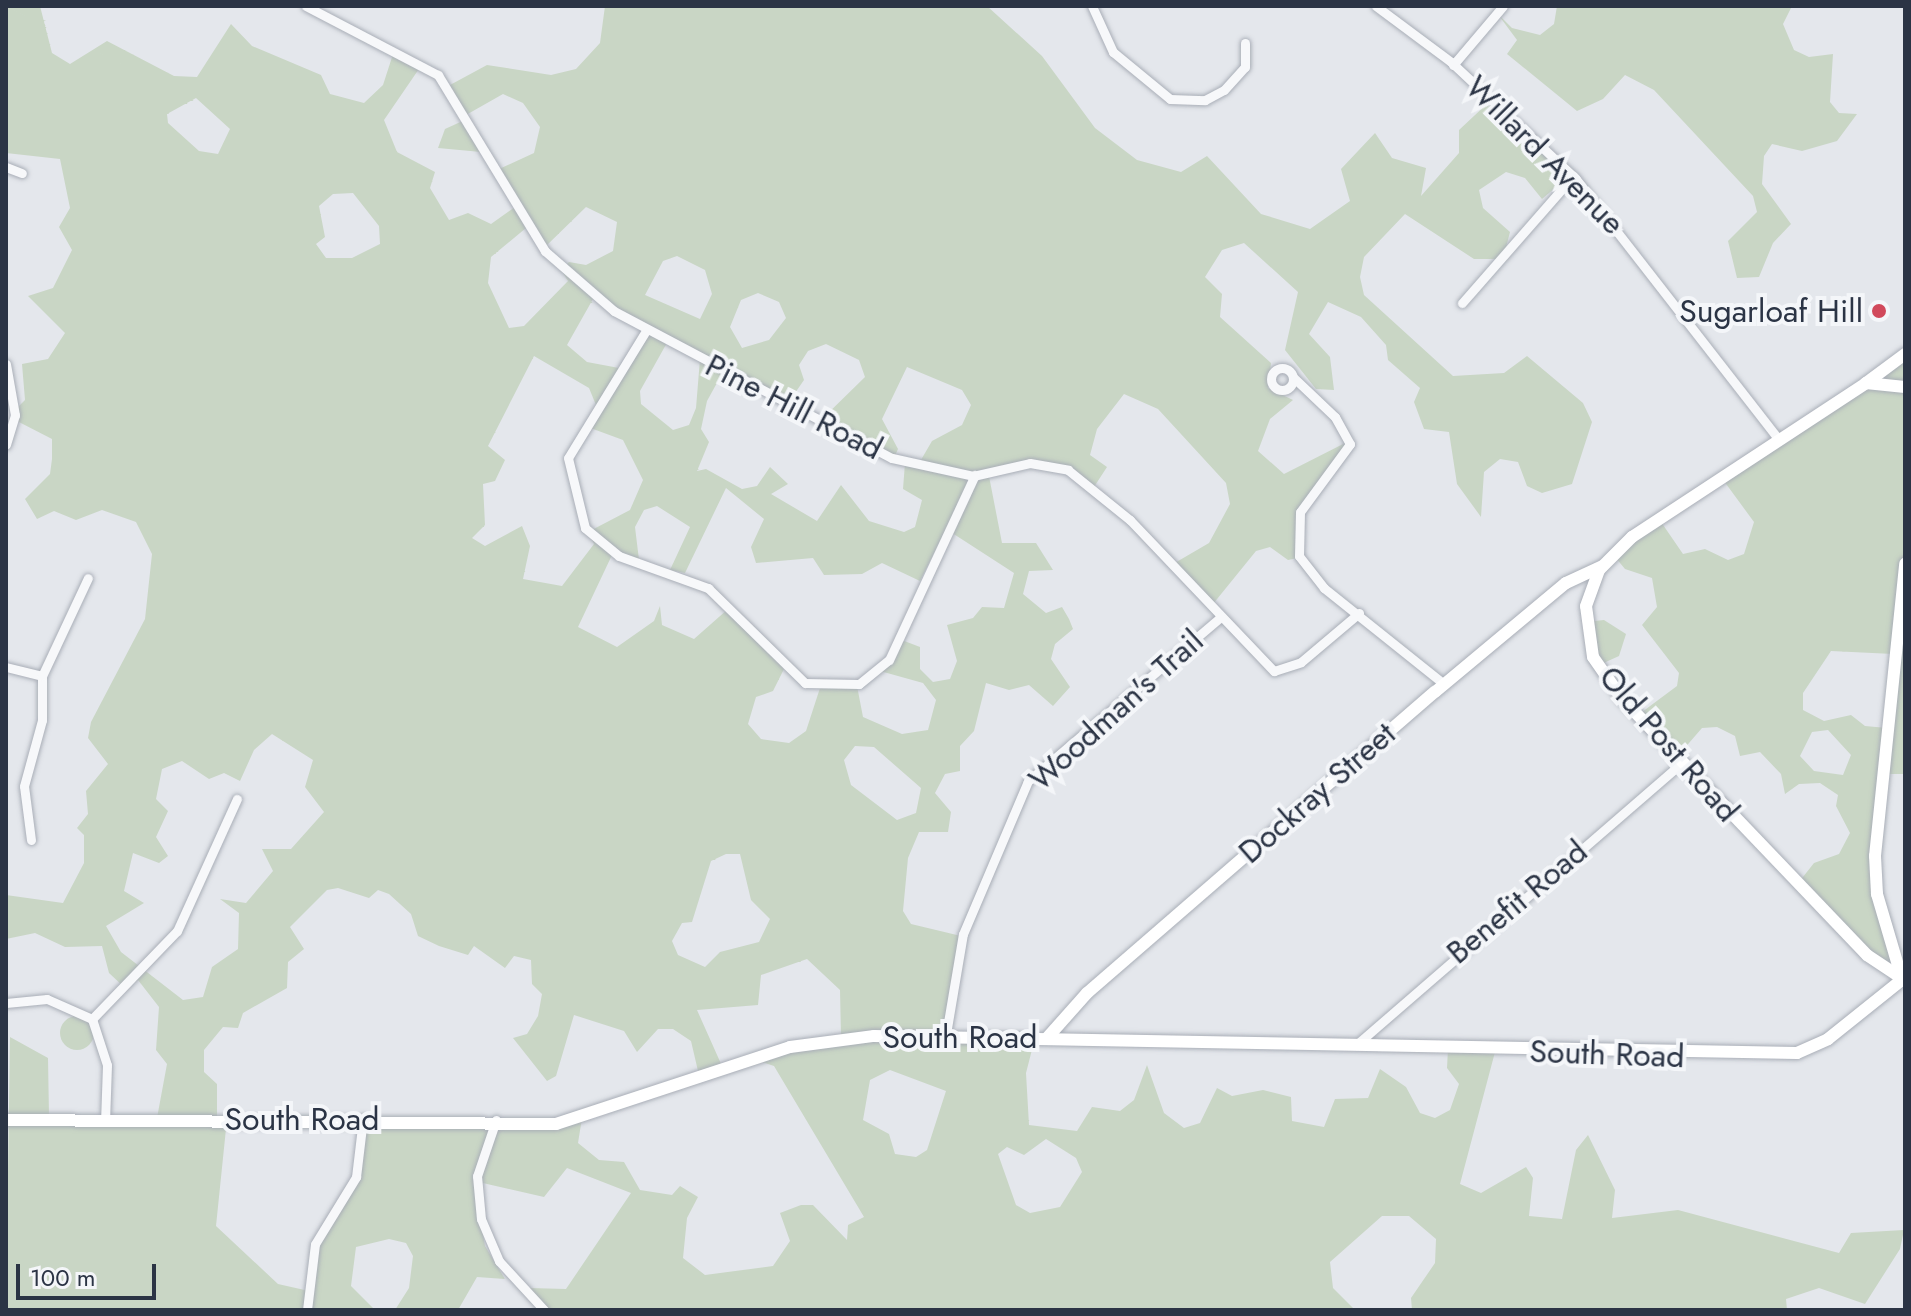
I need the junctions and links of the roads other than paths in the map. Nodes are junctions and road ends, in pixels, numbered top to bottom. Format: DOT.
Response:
graph roads {
  1 [pos="306,6"];
  2 [pos="1092,6"];
  3 [pos="1376,6"];
  4 [pos="1503,6"];
  5 [pos="1245,43"];
  6 [pos="1453,65"];
  7 [pos="6,167"];
  8 [pos="22,173"];
  9 [pos="1573,176"];
  10 [pos="1462,303"];
  11 [pos="647,329"];
  12 [pos="1905,354"];
  13 [pos="6,364"];
  14 [pos="1294,378"];
  15 [pos="1866,383"];
  16 [pos="1905,387"];
  17 [pos="1779,440"];
  18 [pos="6,445"];
  19 [pos="975,475"];
  20 [pos="1905,564"];
  21 [pos="1602,566"];
  22 [pos="88,578"];
  23 [pos="1359,613"];
  24 [pos="1221,617"];
  25 [pos="6,667"];
  26 [pos="42,676"];
  27 [pos="1444,684"];
  28 [pos="1682,763"];
  29 [pos="237,799"];
  30 [pos="31,840"];
  31 [pos="1904,981"];
  32 [pos="6,1003"];
  33 [pos="92,1019"];
  34 [pos="946,1034"];
  35 [pos="1047,1038"];
  36 [pos="1356,1045"];
  37 [pos="363,1118"];
  38 [pos="6,1120"];
  39 [pos="496,1120"];
  40 [pos="105,1121"];
  41 [pos="307,1310"];
  42 [pos="544,1310"];
  1 -- 11 [label="street, Pine Hill Road"];
  2 -- 5 [label="street"];
  3 -- 6 [label="street, Willard Avenue"];
  4 -- 6 [label="street"];
  6 -- 9 [label="street, Willard Avenue"];
  7 -- 8 [label="street"];
  9 -- 10 [label="street"];
  9 -- 17 [label="street, Willard Avenue"];
  11 -- 19 [label="street, Pine Hill Road"];
  11 -- 19 [label="street"];
  12 -- 15 [label="street, Old Post Road"];
  13 -- 18 [label="street"];
  14 -- 23 [label="street"];
  15 -- 16 [label="street"];
  15 -- 17 [label="street, Old Post Road"];
  17 -- 21 [label="street, Old Post Road"];
  19 -- 24 [label="street, Pine Hill Road"];
  20 -- 31 [label="street"];
  21 -- 27 [label="street, Dockray Street"];
  21 -- 28 [label="street, Old Post Road"];
  22 -- 26 [label="street"];
  23 -- 24 [label="street, Pine Hill Road"];
  23 -- 27 [label="street"];
  24 -- 34 [label="street, Woodman's Trail"];
  25 -- 26 [label="street"];
  26 -- 30 [label="street"];
  27 -- 35 [label="street, Dockray Street"];
  28 -- 31 [label="street, Old Post Road"];
  28 -- 36 [label="street, Benefit Road"];
  29 -- 33 [label="street"];
  31 -- 36 [label="street, South Road"];
  32 -- 33 [label="street"];
  33 -- 40 [label="street"];
  34 -- 35 [label="street, South Road"];
  34 -- 39 [label="street, South Road"];
  35 -- 36 [label="street, South Road"];
  37 -- 39 [label="street, South Road"];
  37 -- 40 [label="street, South Road"];
  37 -- 41 [label="street"];
  38 -- 40 [label="street, South Road"];
  39 -- 42 [label="street"];
}
